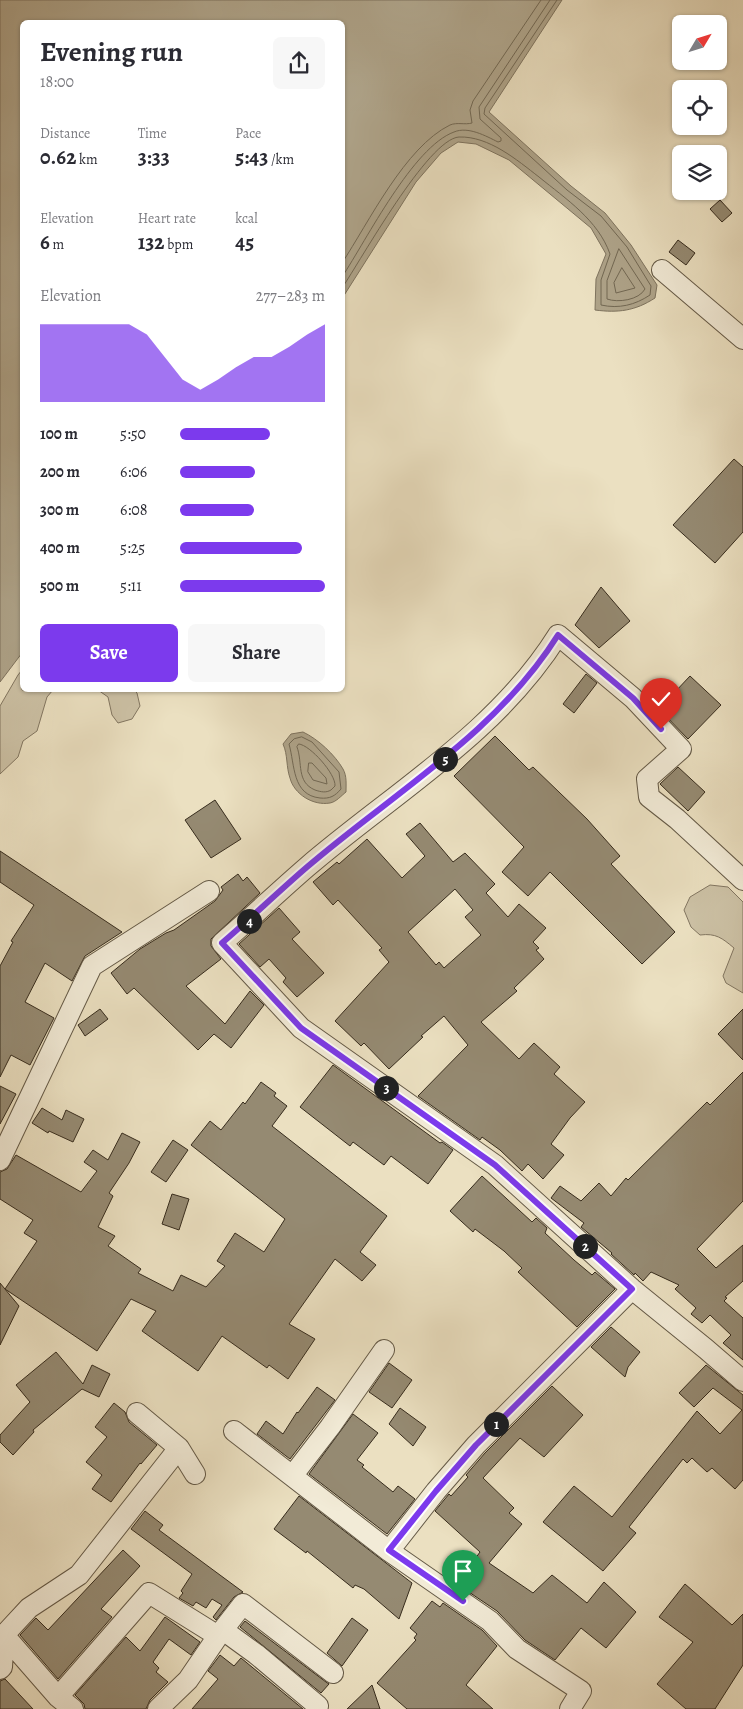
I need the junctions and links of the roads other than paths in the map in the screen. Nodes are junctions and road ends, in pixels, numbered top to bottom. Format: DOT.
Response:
graph roads {
  1 [pos="662,270"];
  2 [pos="743,339"];
  3 [pos="743,880"];
  4 [pos="209,890"];
  5 [pos="0,1160"];
  6 [pos="632,1289"];
  7 [pos="384,1350"];
  8 [pos="743,1381"];
  9 [pos="137,1413"];
  10 [pos="234,1431"];
  11 [pos="179,1448"];
  12 [pos="195,1474"];
  13 [pos="292,1475"];
  14 [pos="389,1550"];
  15 [pos="220,1633"];
  16 [pos="4,1635"];
  17 [pos="0,1669"];
  18 [pos="333,1673"];
  19 [pos="66,1703"];
  20 [pos="158,1709"];
  21 [pos="316,1709"];
  22 [pos="570,1709"];
  1 -- 2 [label="street"];
  3 -- 6 [label="street"];
  4 -- 5 [label="street"];
  6 -- 8 [label="street"];
  6 -- 14 [label="street"];
  7 -- 13 [label="street"];
  9 -- 11 [label="street"];
  10 -- 13 [label="street"];
  11 -- 12 [label="street"];
  11 -- 16 [label="street"];
  13 -- 14 [label="street"];
  14 -- 22 [label="street"];
  15 -- 18 [label="street"];
  15 -- 19 [label="street"];
  15 -- 20 [label="street"];
  15 -- 21 [label="street"];
  16 -- 17 [label="street"];
  16 -- 19 [label="street"];
}
